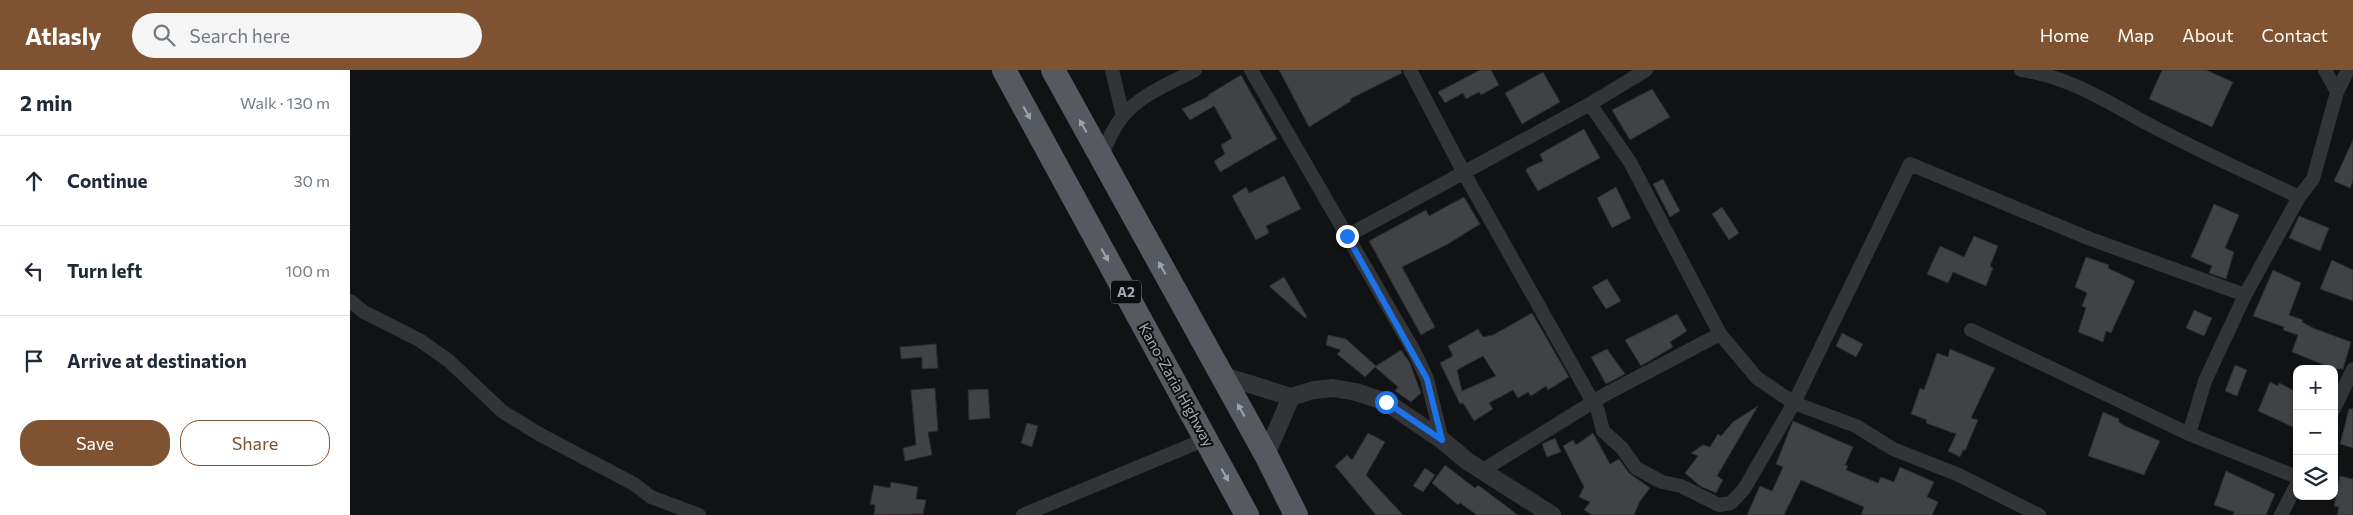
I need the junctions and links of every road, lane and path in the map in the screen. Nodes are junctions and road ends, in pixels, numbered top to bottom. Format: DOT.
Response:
graph roads {
  1 [pos="1004,70"];
  2 [pos="1053,70"];
  3 [pos="1112,70"];
  4 [pos="1196,70"];
  5 [pos="1251,70"];
  6 [pos="1410,70"];
  7 [pos="1646,70"];
  8 [pos="2021,70"];
  9 [pos="2325,70"];
  10 [pos="2348,70"];
  11 [pos="2337,92"];
  12 [pos="1590,104"];
  13 [pos="1123,116"];
  14 [pos="1101,157"];
  15 [pos="1464,173"];
  16 [pos="2299,197"];
  17 [pos="1347,236"];
  18 [pos="2245,295"];
  19 [pos="350,301"];
  20 [pos="1972,330"];
  21 [pos="1720,334"];
  22 [pos="2353,369"];
  23 [pos="1221,375"];
  24 [pos="1291,397"];
  25 [pos="2338,401"];
  26 [pos="1593,402"];
  27 [pos="1794,403"];
  28 [pos="2189,434"];
  29 [pos="1206,439"];
  30 [pos="1442,440"];
  31 [pos="1266,455"];
  32 [pos="1483,470"];
  33 [pos="2293,475"];
  34 [pos="2293,491"];
  35 [pos="699,515"];
  36 [pos="1023,515"];
  37 [pos="1247,515"];
  38 [pos="1296,515"];
  39 [pos="1552,515"];
  40 [pos="2039,515"];
  41 [pos="2280,515"];
  1 -- 29 [label="highway, Kano-Zaria Highway / A2, one-way"];
  14 -- 2 [label="highway, one-way"];
  3 -- 13 [label="street"];
  4 -- 13 [label="street"];
  5 -- 17 [label="street"];
  6 -- 15 [label="street"];
  7 -- 12 [label="street"];
  8 -- 16 [label="street"];
  9 -- 11 [label="street"];
  10 -- 11 [label="street"];
  11 -- 16 [label="street"];
  12 -- 15 [label="street"];
  12 -- 21 [label="street"];
  13 -- 14 [label="street"];
  23 -- 14 [label="highway, one-way"];
  15 -- 17 [label="street"];
  15 -- 26 [label="street"];
  16 -- 18 [label="street"];
  17 -- 30 [label="street"];
  18 -- 27 [label="street"];
  18 -- 28 [label="street"];
  19 -- 35 [label="street"];
  20 -- 28 [label="street"];
  21 -- 26 [label="street"];
  21 -- 27 [label="street"];
  22 -- 25 [label="street"];
  23 -- 24 [label="street"];
  31 -- 23 [label="highway, one-way"];
  24 -- 30 [label="street"];
  24 -- 31 [label="street"];
  26 -- 27 [label="street"];
  26 -- 32 [label="street"];
  27 -- 40 [label="street"];
  28 -- 33 [label="street"];
  29 -- 36 [label="street"];
  29 -- 37 [label="highway, Kano-Zaria Highway / A2, one-way"];
  30 -- 32 [label="street"];
  31 -- 38 [label="highway"];
  32 -- 39 [label="street"];
  34 -- 41 [label="street"];
}
